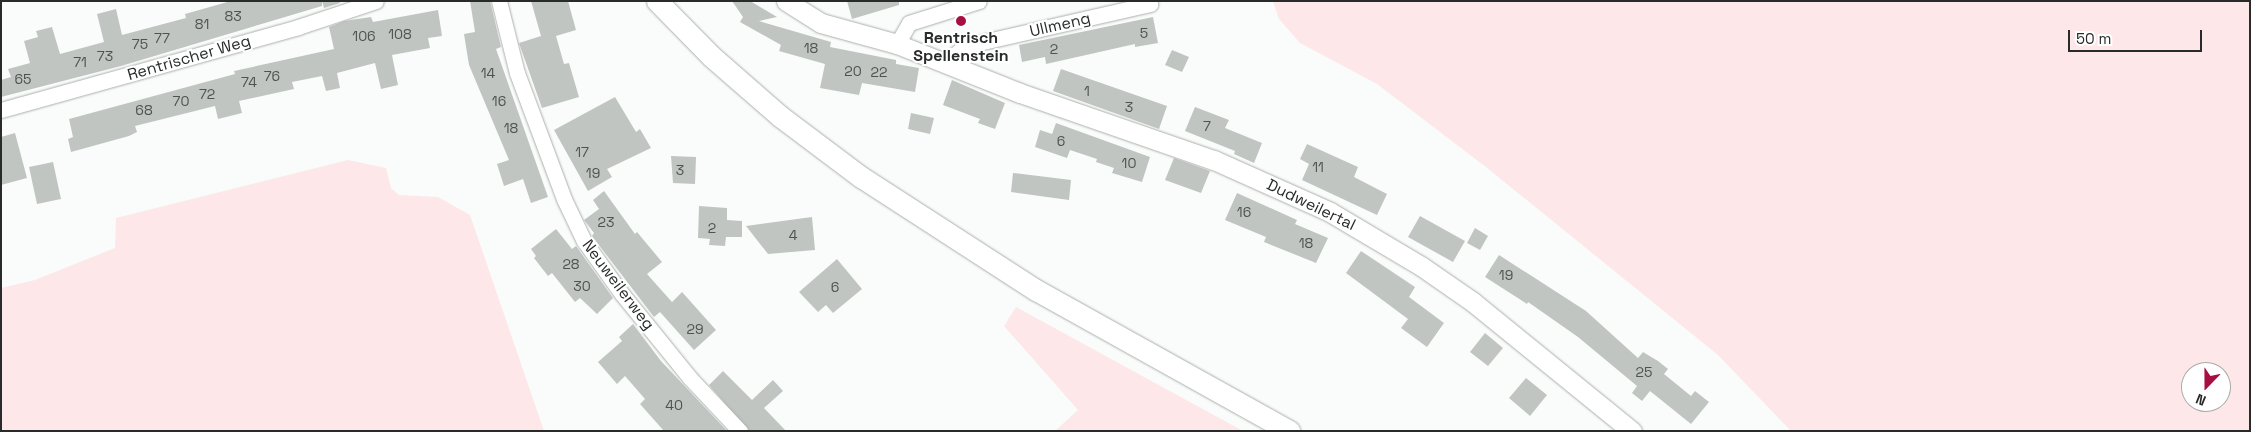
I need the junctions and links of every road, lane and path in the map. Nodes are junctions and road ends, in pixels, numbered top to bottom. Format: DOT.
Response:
graph roads {
  1 [pos="376,1"];
  2 [pos="499,1"];
  3 [pos="657,1"];
  4 [pos="786,1"];
  5 [pos="979,1"];
  6 [pos="1150,4"];
  7 [pos="897,44"];
  8 [pos="946,62"];
  9 [pos="1,110"];
  10 [pos="740,431"];
  11 [pos="1289,431"];
  12 [pos="1632,431"];
  1 -- 9 [label="street, Rentrischer Weg"];
  2 -- 10 [label="street, Neuweilerweg"];
  3 -- 11 [label="main road"];
  4 -- 7 [label="street, Dudweilertal"];
  5 -- 7 [label="street"];
  6 -- 8 [label="street, Ullmeng"];
  7 -- 8 [label="street, Dudweilertal"];
  8 -- 12 [label="street, Dudweilertal"];
}
